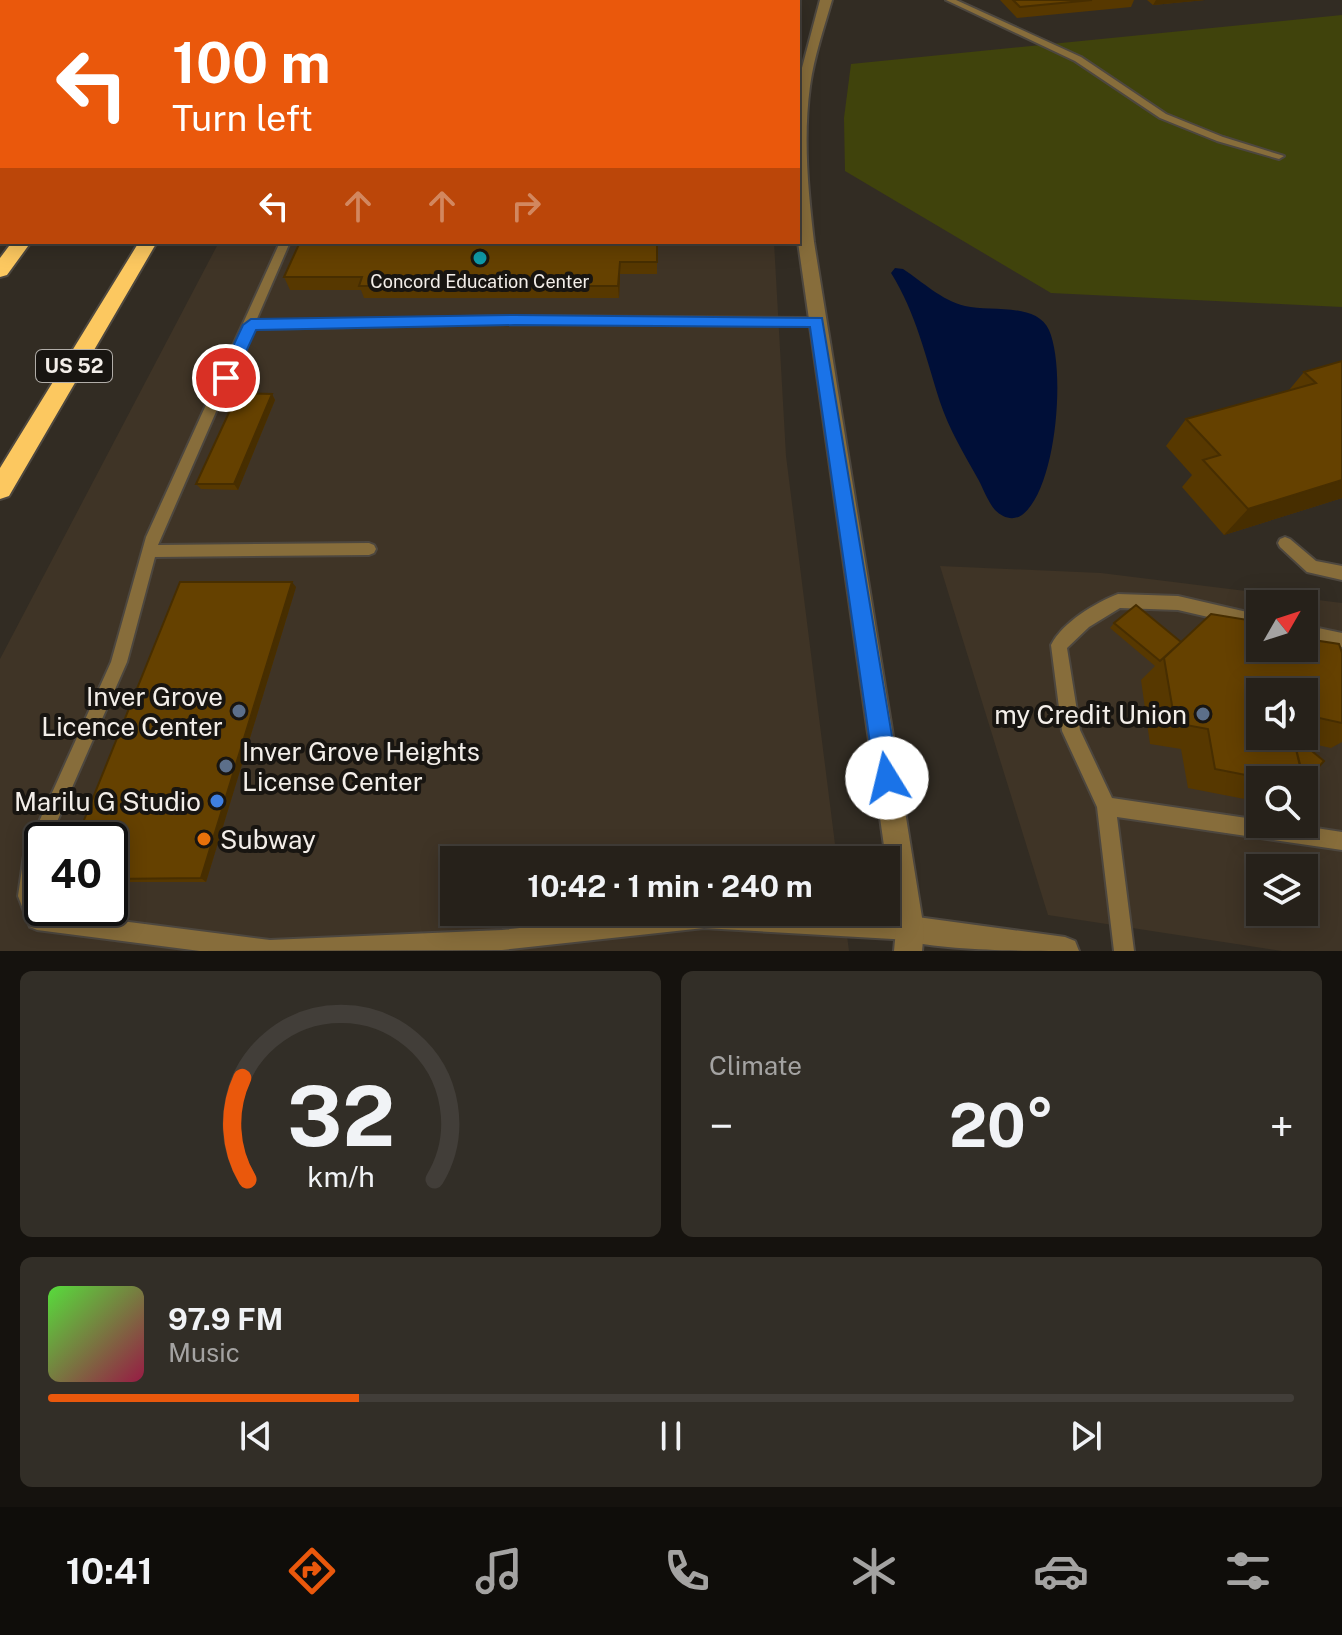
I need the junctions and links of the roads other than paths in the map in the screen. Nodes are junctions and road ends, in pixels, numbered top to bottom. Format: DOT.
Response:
graph roads {
  1 [pos="826,0"];
  2 [pos="950,0"];
  3 [pos="800,122"];
  4 [pos="800,156"];
  5 [pos="1279,156"];
  6 [pos="20,244"];
  7 [pos="147,244"];
  8 [pos="284,244"];
  9 [pos="0,271"];
  10 [pos="817,322"];
  11 [pos="251,325"];
  12 [pos="0,489"];
  13 [pos="1285,543"];
  14 [pos="369,549"];
  15 [pos="149,551"];
  16 [pos="1342,573"];
  17 [pos="1246,619"];
  18 [pos="1318,635"];
  19 [pos="1342,640"];
  20 [pos="1106,806"];
  21 [pos="1342,841"];
  22 [pos="913,944"];
  23 [pos="270,950"];
  24 [pos="1065,951"];
  25 [pos="1124,951"];
  1 -- 3 [label="street"];
  2 -- 5 [label="lane"];
  4 -- 10 [label="street"];
  6 -- 9 [label="highway"];
  7 -- 12 [label="highway, US 52"];
  8 -- 11 [label="lane"];
  10 -- 11 [label="lane"];
  10 -- 22 [label="street"];
  11 -- 15 [label="lane"];
  13 -- 16 [label="lane"];
  14 -- 15 [label="lane"];
  15 -- 23 [label="lane"];
  17 -- 20 [label="lane"];
  18 -- 19 [label="lane"];
  20 -- 21 [label="lane"];
  20 -- 25 [label="lane"];
  22 -- 23 [label="lane"];
  22 -- 24 [label="street"];
}
